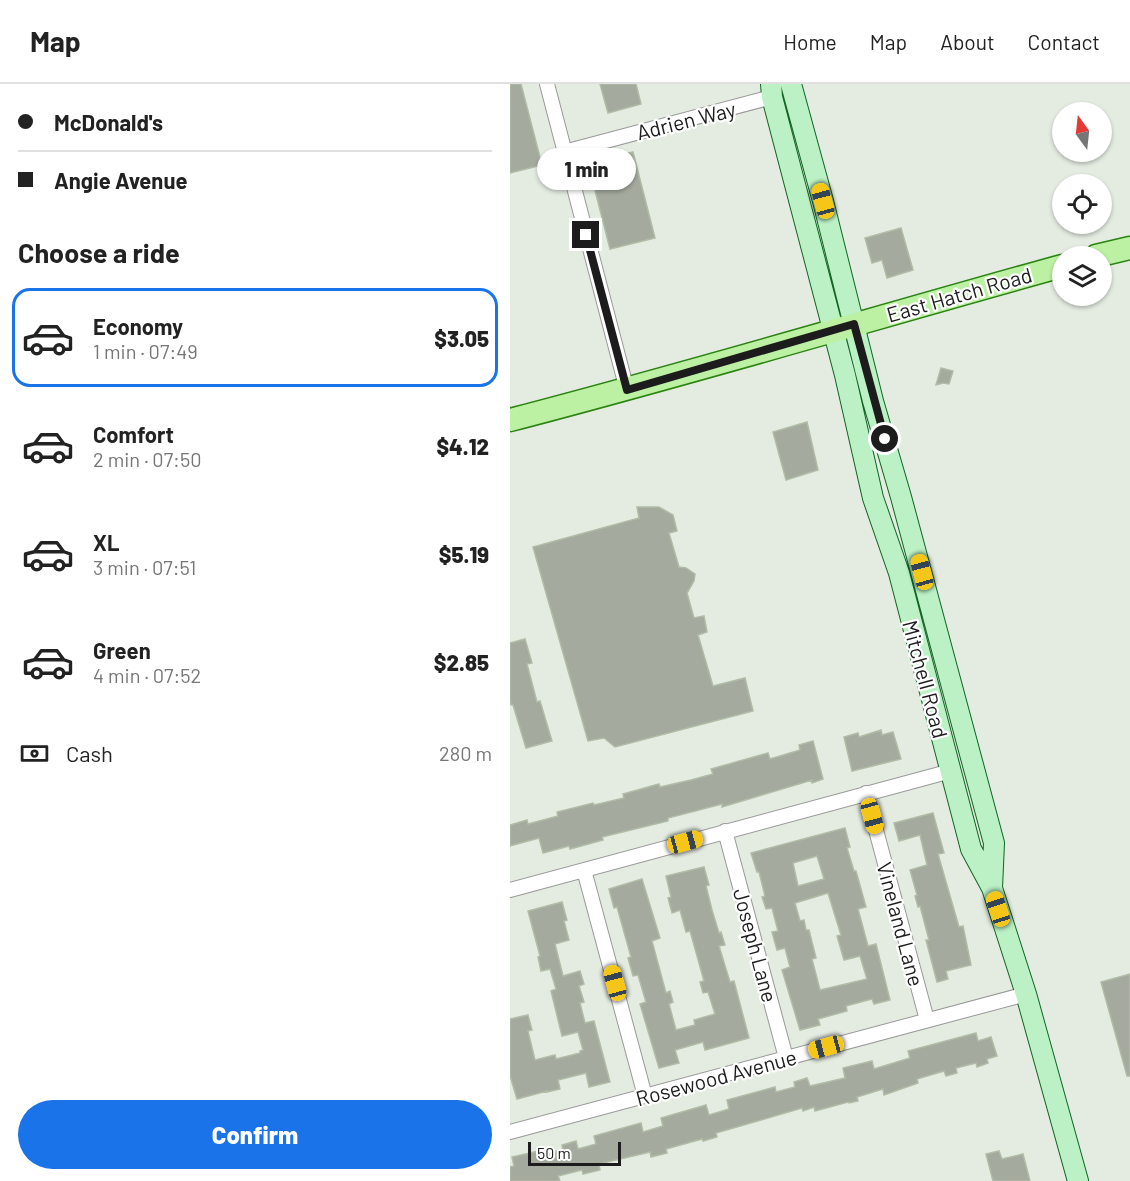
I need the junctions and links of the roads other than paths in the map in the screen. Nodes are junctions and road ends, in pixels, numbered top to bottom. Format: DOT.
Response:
graph roads {
  1 [pos="546,84"];
  2 [pos="790,84"];
  3 [pos="772,91"];
  4 [pos="564,152"];
  5 [pos="1130,248"];
  6 [pos="1112,252"];
  7 [pos="1052,269"];
  8 [pos="844,327"];
  9 [pos="627,390"];
  10 [pos="510,420"];
  11 [pos="951,771"];
  12 [pos="866,793"];
  13 [pos="725,831"];
  14 [pos="584,870"];
  15 [pos="992,888"];
  16 [pos="510,890"];
  17 [pos="1026,994"];
  18 [pos="927,1020"];
  19 [pos="786,1058"];
  20 [pos="645,1096"];
  21 [pos="510,1132"];
  22 [pos="1078,1181"];
  1 -- 4 [label="street"];
  2 -- 8 [label="main road, Mitchell Road"];
  3 -- 4 [label="street, Adrien Way"];
  3 -- 8 [label="main road, Mitchell Road"];
  4 -- 9 [label="street"];
  5 -- 6 [label="main road"];
  7 -- 8 [label="main road, East Hatch Road"];
  8 -- 9 [label="main road, East Hatch Road"];
  8 -- 11 [label="main road, Mitchell Road"];
  8 -- 15 [label="main road, Mitchell Road"];
  9 -- 10 [label="main road, East Hatch Road"];
  11 -- 12 [label="street"];
  11 -- 15 [label="main road, Mitchell Road"];
  12 -- 13 [label="street"];
  12 -- 18 [label="street, Vineland Lane"];
  13 -- 14 [label="street"];
  13 -- 19 [label="street, Joseph Lane"];
  14 -- 16 [label="street"];
  14 -- 20 [label="street"];
  15 -- 17 [label="main road, Mitchell Road"];
  17 -- 18 [label="street, Rosewood Avenue"];
  17 -- 22 [label="main road, Mitchell Road"];
  18 -- 19 [label="street, Rosewood Avenue"];
  19 -- 20 [label="street, Rosewood Avenue"];
  20 -- 21 [label="street, Rosewood Avenue"];
}
